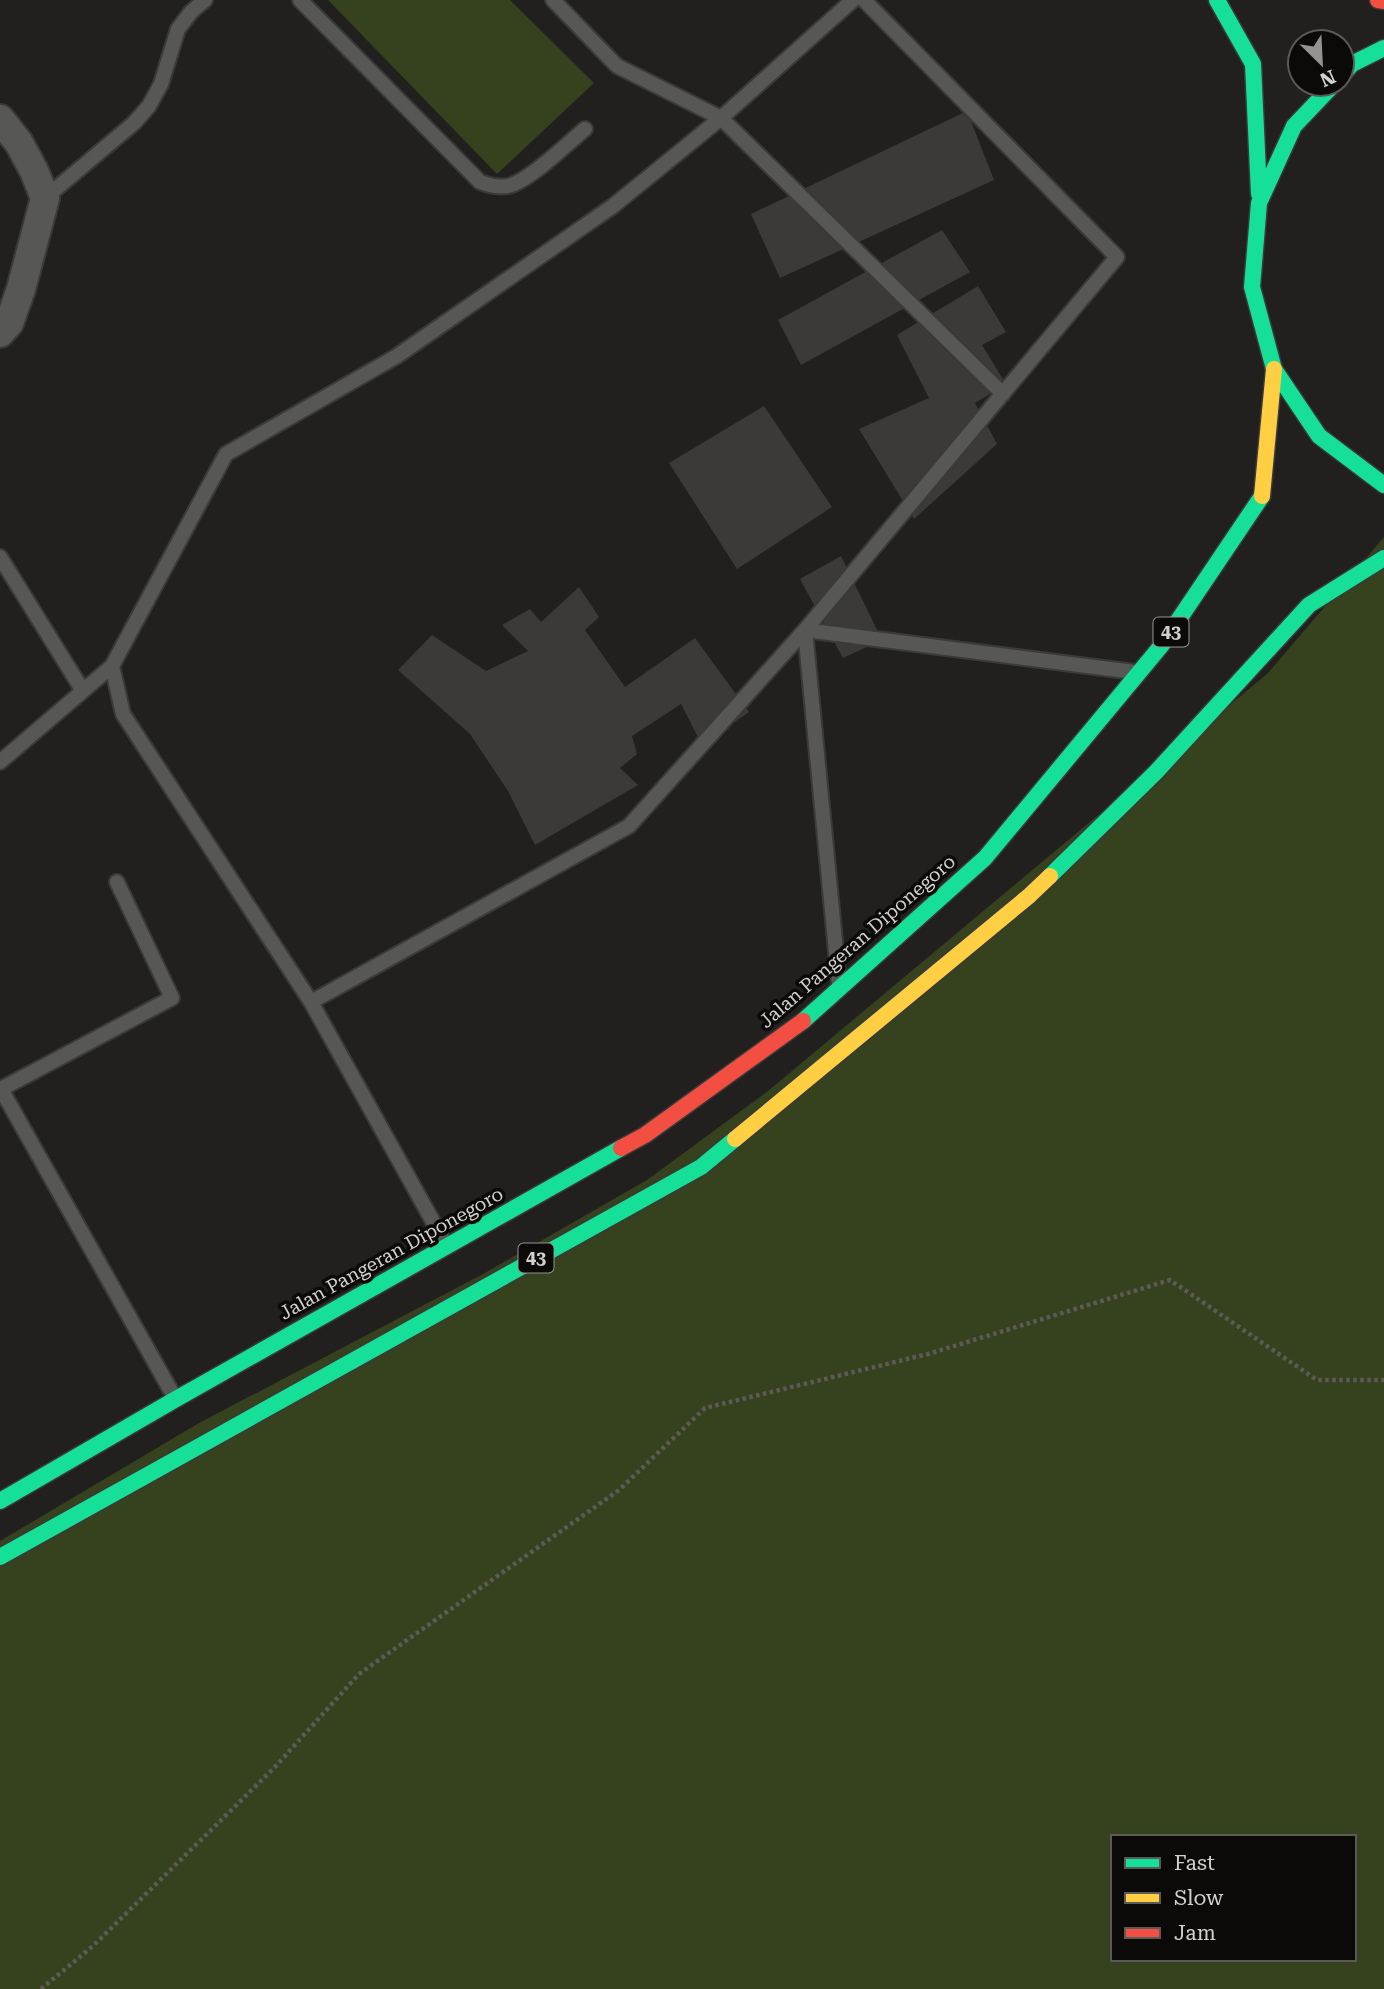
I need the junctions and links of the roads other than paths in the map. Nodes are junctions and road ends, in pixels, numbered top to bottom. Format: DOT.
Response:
graph roads {
  1 [pos="205,0"];
  2 [pos="300,0"];
  3 [pos="553,0"];
  4 [pos="853,0"];
  5 [pos="864,0"];
  6 [pos="1217,0"];
  7 [pos="1378,0"];
  8 [pos="1384,1"];
  9 [pos="1384,48"];
  10 [pos="1356,62"];
  11 [pos="1320,98"];
  12 [pos="721,118"];
  13 [pos="0,119"];
  14 [pos="585,129"];
  15 [pos="45,198"];
  16 [pos="1259,203"];
  17 [pos="0,332"];
  18 [pos="1274,369"];
  19 [pos="1003,394"];
  20 [pos="1384,485"];
  21 [pos="0,556"];
  22 [pos="1384,558"];
  23 [pos="805,630"];
  24 [pos="112,666"];
  25 [pos="1139,672"];
  26 [pos="83,691"];
  27 [pos="0,762"];
  28 [pos="117,882"];
  29 [pos="840,987"];
  30 [pos="312,1002"];
  31 [pos="1,1089"];
  32 [pos="446,1246"];
  33 [pos="176,1399"];
  34 [pos="0,1501"];
  35 [pos="0,1557"];
  1 -- 15 [label="lane"];
  2 -- 14 [label="lane"];
  3 -- 12 [label="lane"];
  4 -- 12 [label="lane"];
  5 -- 19 [label="lane"];
  6 -- 16 [label="highway"];
  7 -- 8 [label="highway"];
  9 -- 10 [label="highway"];
  11 -- 16 [label="highway"];
  12 -- 19 [label="lane"];
  12 -- 24 [label="lane"];
  13 -- 15 [label="street"];
  15 -- 17 [label="street"];
  16 -- 18 [label="highway"];
  18 -- 20 [label="highway"];
  18 -- 25 [label="highway, Jalan Pangeran Diponegoro / 43"];
  19 -- 23 [label="lane"];
  21 -- 26 [label="lane"];
  22 -- 35 [label="highway, 43"];
  23 -- 25 [label="lane"];
  23 -- 29 [label="lane"];
  23 -- 30 [label="lane"];
  24 -- 26 [label="lane"];
  24 -- 30 [label="lane"];
  25 -- 29 [label="highway, Jalan Pangeran Diponegoro / 43"];
  26 -- 27 [label="lane"];
  28 -- 31 [label="lane"];
  29 -- 32 [label="highway, Jalan Pangeran Diponegoro / 43"];
  30 -- 32 [label="lane"];
  31 -- 33 [label="lane"];
  32 -- 33 [label="highway, Jalan Pangeran Diponegoro / 43"];
  33 -- 34 [label="highway, Jalan Pangeran Diponegoro / 43"];
}
